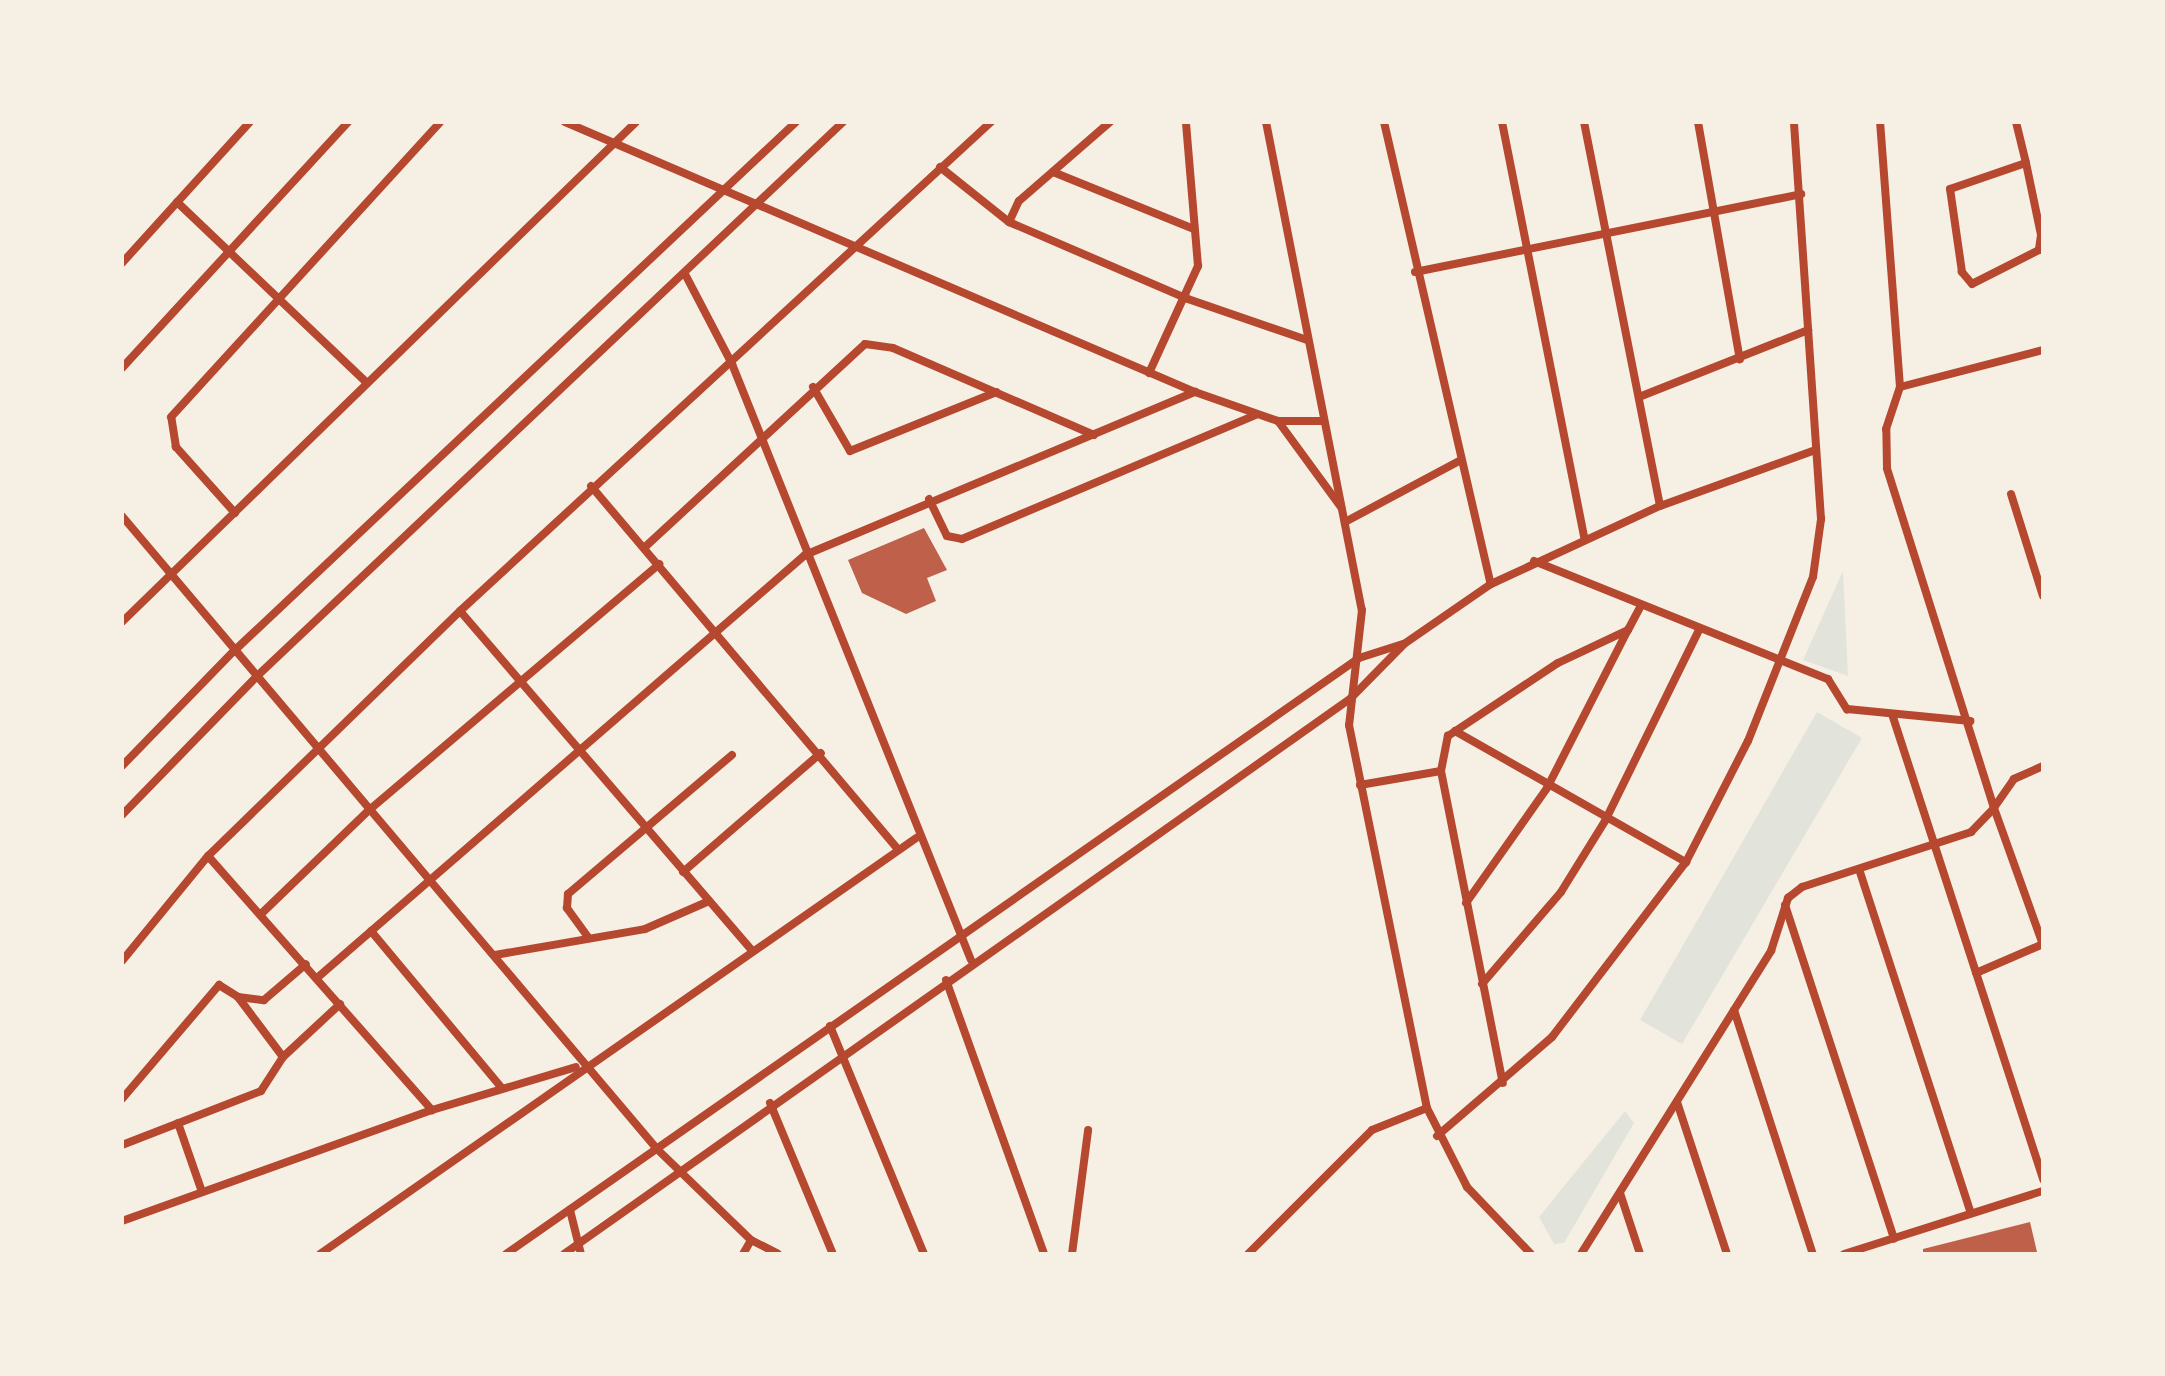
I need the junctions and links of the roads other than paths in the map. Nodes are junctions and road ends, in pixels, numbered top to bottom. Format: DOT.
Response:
graph roads {
  1 [pos="250,122"];
  2 [pos="348,122"];
  3 [pos="440,122"];
  4 [pos="565,122"];
  5 [pos="636,122"];
  6 [pos="796,122"];
  7 [pos="843,122"];
  8 [pos="991,122"];
  9 [pos="1110,122"];
  10 [pos="1186,122"];
  11 [pos="1266,122"];
  12 [pos="1384,122"];
  13 [pos="1502,122"];
  14 [pos="1584,122"];
  15 [pos="1698,122"];
  16 [pos="1794,122"];
  17 [pos="1880,122"];
  18 [pos="2016,122"];
  19 [pos="613,143"];
  20 [pos="2026,163"];
  21 [pos="940,167"];
  22 [pos="1053,172"];
  23 [pos="722,190"];
  24 [pos="1801,194"];
  25 [pos="177,202"];
  26 [pos="756,203"];
  27 [pos="1713,211"];
  28 [pos="1009,222"];
  29 [pos="1194,229"];
  30 [pos="1607,233"];
  31 [pos="856,246"];
  32 [pos="1527,249"];
  33 [pos="228,251"];
  34 [pos="122,263"];
  35 [pos="1415,272"];
  36 [pos="685,274"];
  37 [pos="278,298"];
  38 [pos="1188,299"];
  39 [pos="1808,330"];
  40 [pos="1307,340"];
  41 [pos="2043,350"];
  42 [pos="1740,359"];
  43 [pos="732,364"];
  44 [pos="122,368"];
  45 [pos="1149,373"];
  46 [pos="366,382"];
  47 [pos="813,387"];
  48 [pos="1900,387"];
  49 [pos="997,392"];
  50 [pos="1195,392"];
  51 [pos="1639,397"];
  52 [pos="1256,415"];
  53 [pos="1278,421"];
  54 [pos="1322,421"];
  55 [pos="1094,435"];
  56 [pos="759,438"];
  57 [pos="1813,451"];
  58 [pos="1461,460"];
  59 [pos="591,486"];
  60 [pos="2011,494"];
  61 [pos="929,499"];
  62 [pos="1660,506"];
  63 [pos="1342,508"];
  64 [pos="235,513"];
  65 [pos="122,516"];
  66 [pos="1345,522"];
  67 [pos="1584,538"];
  68 [pos="645,547"];
  69 [pos="805,555"];
  70 [pos="1534,561"];
  71 [pos="2038,561"];
  72 [pos="659,564"];
  73 [pos="171,575"];
  74 [pos="1491,584"];
  75 [pos="2043,596"];
  76 [pos="1641,606"];
  77 [pos="460,611"];
  78 [pos="122,622"];
  79 [pos="1628,630"];
  80 [pos="1699,630"];
  81 [pos="720,633"];
  82 [pos="1404,644"];
  83 [pos="234,651"];
  84 [pos="1359,658"];
  85 [pos="1780,664"];
  86 [pos="256,677"];
  87 [pos="521,681"];
  88 [pos="1350,699"];
  89 [pos="1892,714"];
  90 [pos="1970,721"];
  91 [pos="1455,731"];
  92 [pos="316,749"];
  93 [pos="821,753"];
  94 [pos="582,754"];
  95 [pos="732,755"];
  96 [pos="122,766"];
  97 [pos="2043,766"];
  98 [pos="1441,771"];
  99 [pos="1360,785"];
  100 [pos="1547,788"];
  101 [pos="1994,808"];
  102 [pos="368,811"];
  103 [pos="122,815"];
  104 [pos="1605,821"];
  105 [pos="646,829"];
  106 [pos="916,838"];
  107 [pos="1935,844"];
  108 [pos="898,849"];
  109 [pos="208,856"];
  110 [pos="1686,862"];
  111 [pos="1859,869"];
  112 [pos="683,872"];
  113 [pos="429,881"];
  114 [pos="709,901"];
  115 [pos="1466,903"];
  116 [pos="1785,905"];
  117 [pos="261,914"];
  118 [pos="371,931"];
  119 [pos="961,936"];
  120 [pos="588,937"];
  121 [pos="2043,945"];
  122 [pos="752,950"];
  123 [pos="495,955"];
  124 [pos="971,960"];
  125 [pos="122,961"];
  126 [pos="306,964"];
  127 [pos="1976,973"];
  128 [pos="317,978"];
  129 [pos="946,980"];
  130 [pos="1482,984"];
  131 [pos="238,997"];
  132 [pos="340,1004"];
  133 [pos="1734,1010"];
  134 [pos="830,1026"];
  135 [pos="842,1051"];
  136 [pos="283,1057"];
  137 [pos="585,1065"];
  138 [pos="1503,1083"];
  139 [pos="502,1088"];
  140 [pos="122,1099"];
  141 [pos="1677,1102"];
  142 [pos="770,1103"];
  143 [pos="1427,1108"];
  144 [pos="432,1110"];
  145 [pos="178,1123"];
  146 [pos="1088,1130"];
  147 [pos="1437,1136"];
  148 [pos="122,1145"];
  149 [pos="657,1149"];
  150 [pos="678,1171"];
  151 [pos="2043,1180"];
  152 [pos="2043,1191"];
  153 [pos="202,1192"];
  154 [pos="1620,1193"];
  155 [pos="570,1210"];
  156 [pos="1971,1213"];
  157 [pos="122,1221"];
  158 [pos="1894,1239"];
  159 [pos="751,1240"];
  160 [pos="578,1244"];
  161 [pos="320,1254"];
  162 [pos="506,1254"];
  163 [pos="564,1254"];
  164 [pos="581,1254"];
  165 [pos="743,1254"];
  166 [pos="778,1254"];
  167 [pos="833,1254"];
  168 [pos="924,1254"];
  169 [pos="1044,1254"];
  170 [pos="1072,1254"];
  171 [pos="1248,1254"];
  172 [pos="1531,1254"];
  173 [pos="1581,1254"];
  174 [pos="1640,1254"];
  175 [pos="1727,1254"];
  176 [pos="1813,1254"];
  177 [pos="1844,1254"];
  1 -- 25 [label="street"];
  2 -- 33 [label="street"];
  3 -- 37 [label="street"];
  4 -- 19 [label="street"];
  5 -- 19 [label="street"];
  6 -- 23 [label="street"];
  7 -- 26 [label="street"];
  8 -- 21 [label="street"];
  9 -- 22 [label="street"];
  10 -- 29 [label="street"];
  11 -- 40 [label="street"];
  12 -- 35 [label="street"];
  13 -- 32 [label="street"];
  14 -- 30 [label="street"];
  15 -- 27 [label="street"];
  16 -- 24 [label="street"];
  17 -- 48 [label="street"];
  18 -- 20 [label="street"];
  19 -- 23 [label="street"];
  19 -- 46 [label="street"];
  20 -- 20 [label="street"];
  21 -- 28 [label="street"];
  21 -- 31 [label="street"];
  22 -- 28 [label="street"];
  22 -- 29 [label="street"];
  23 -- 26 [label="street"];
  23 -- 83 [label="street"];
  24 -- 27 [label="street"];
  24 -- 39 [label="street"];
  25 -- 33 [label="street"];
  25 -- 34 [label="street"];
  26 -- 31 [label="street"];
  26 -- 36 [label="street"];
  27 -- 30 [label="street"];
  27 -- 42 [label="street"];
  28 -- 38 [label="street"];
  29 -- 38 [label="street"];
  30 -- 32 [label="street"];
  30 -- 51 [label="street"];
  31 -- 43 [label="street"];
  31 -- 45 [label="street"];
  32 -- 35 [label="street"];
  32 -- 67 [label="street"];
  33 -- 37 [label="street"];
  33 -- 44 [label="street"];
  35 -- 58 [label="street"];
  36 -- 43 [label="street"];
  36 -- 86 [label="street"];
  37 -- 46 [label="street"];
  37 -- 64 [label="street"];
  38 -- 40 [label="street"];
  38 -- 45 [label="street"];
  39 -- 42 [label="street"];
  39 -- 57 [label="street"];
  40 -- 54 [label="street"];
  41 -- 48 [label="street"];
  42 -- 51 [label="street"];
  43 -- 56 [label="street"];
  43 -- 59 [label="street"];
  45 -- 50 [label="street"];
  46 -- 64 [label="street"];
  47 -- 49 [label="street"];
  47 -- 49 [label="street"];
  47 -- 56 [label="street"];
  48 -- 90 [label="street"];
  49 -- 55 [label="street"];
  50 -- 52 [label="street"];
  50 -- 55 [label="street"];
  51 -- 62 [label="street"];
  52 -- 53 [label="street"];
  52 -- 61 [label="street"];
  53 -- 54 [label="street"];
  53 -- 63 [label="street"];
  54 -- 63 [label="street"];
  55 -- 61 [label="street"];
  56 -- 68 [label="street"];
  56 -- 69 [label="street"];
  57 -- 62 [label="street"];
  57 -- 85 [label="street"];
  58 -- 66 [label="street"];
  58 -- 74 [label="street"];
  59 -- 68 [label="street"];
  59 -- 77 [label="street"];
  60 -- 71 [label="street"];
  61 -- 69 [label="street"];
  62 -- 67 [label="street"];
  63 -- 66 [label="street"];
  64 -- 73 [label="street"];
  65 -- 73 [label="street"];
  66 -- 84 [label="street"];
  67 -- 70 [label="street"];
  68 -- 72 [label="street"];
  69 -- 81 [label="street"];
  69 -- 106 [label="street"];
  70 -- 74 [label="street"];
  70 -- 76 [label="street"];
  71 -- 75 [label="street"];
  72 -- 81 [label="street"];
  72 -- 87 [label="street"];
  73 -- 78 [label="street"];
  73 -- 83 [label="street"];
  74 -- 82 [label="street"];
  76 -- 79 [label="street"];
  76 -- 80 [label="street"];
  77 -- 87 [label="street"];
  77 -- 92 [label="street"];
  79 -- 91 [label="street"];
  79 -- 100 [label="street"];
  80 -- 85 [label="street"];
  80 -- 104 [label="street"];
  81 -- 93 [label="street"];
  81 -- 94 [label="street"];
  82 -- 84 [label="street"];
  82 -- 88 [label="street"];
  83 -- 86 [label="street"];
  83 -- 96 [label="street"];
  84 -- 88 [label="street"];
  84 -- 119 [label="street"];
  85 -- 89 [label="street"];
  85 -- 110 [label="street"];
  86 -- 92 [label="street"];
  86 -- 103 [label="street"];
  87 -- 94 [label="street"];
  87 -- 102 [label="street"];
  88 -- 99 [label="street"];
  88 -- 124 [label="street"];
  89 -- 90 [label="street"];
  89 -- 107 [label="street"];
  90 -- 101 [label="street"];
  91 -- 98 [label="street"];
  91 -- 100 [label="street"];
  92 -- 102 [label="street"];
  92 -- 109 [label="street"];
  93 -- 108 [label="street"];
  93 -- 112 [label="street"];
  94 -- 105 [label="street"];
  94 -- 113 [label="street"];
  95 -- 105 [label="street"];
  97 -- 101 [label="street"];
  98 -- 99 [label="street"];
  98 -- 115 [label="street"];
  99 -- 143 [label="street"];
  100 -- 104 [label="street"];
  100 -- 115 [label="street"];
  101 -- 107 [label="street"];
  101 -- 121 [label="street"];
  102 -- 113 [label="street"];
  102 -- 117 [label="street"];
  104 -- 110 [label="street"];
  104 -- 130 [label="street"];
  105 -- 112 [label="street"];
  105 -- 120 [label="street"];
  106 -- 108 [label="street"];
  106 -- 119 [label="street"];
  107 -- 111 [label="street"];
  107 -- 127 [label="street"];
  108 -- 122 [label="street"];
  109 -- 117 [label="street"];
  109 -- 125 [label="street"];
  110 -- 138 [label="street"];
  111 -- 116 [label="street"];
  111 -- 156 [label="street"];
  112 -- 114 [label="street"];
  113 -- 118 [label="street"];
  113 -- 123 [label="street"];
  114 -- 120 [label="street"];
  114 -- 122 [label="street"];
  115 -- 130 [label="street"];
  116 -- 133 [label="street"];
  116 -- 158 [label="street"];
  117 -- 126 [label="street"];
  118 -- 128 [label="street"];
  118 -- 139 [label="street"];
  119 -- 124 [label="street"];
  119 -- 134 [label="street"];
  120 -- 123 [label="street"];
  121 -- 127 [label="street"];
  122 -- 137 [label="street"];
  123 -- 137 [label="street"];
  124 -- 129 [label="street"];
  126 -- 128 [label="street"];
  126 -- 131 [label="street"];
  127 -- 151 [label="street"];
  128 -- 132 [label="street"];
  129 -- 135 [label="street"];
  129 -- 169 [label="street"];
  130 -- 138 [label="street"];
  131 -- 136 [label="street"];
  131 -- 140 [label="street"];
  132 -- 136 [label="street"];
  132 -- 144 [label="street"];
  133 -- 141 [label="street"];
  133 -- 176 [label="street"];
  134 -- 135 [label="street"];
  134 -- 149 [label="street"];
  135 -- 142 [label="street"];
  135 -- 168 [label="street"];
  136 -- 145 [label="street"];
  137 -- 139 [label="street"];
  137 -- 149 [label="street"];
  137 -- 161 [label="street"];
  138 -- 147 [label="street"];
  139 -- 144 [label="street"];
  141 -- 154 [label="street"];
  141 -- 175 [label="street"];
  142 -- 150 [label="street"];
  142 -- 167 [label="street"];
  143 -- 147 [label="street"];
  143 -- 171 [label="street"];
  144 -- 153 [label="street"];
  145 -- 148 [label="street"];
  145 -- 153 [label="street"];
  146 -- 170 [label="street"];
  147 -- 172 [label="street"];
  149 -- 150 [label="street"];
  149 -- 155 [label="street"];
  150 -- 159 [label="street"];
  150 -- 160 [label="street"];
  152 -- 156 [label="street"];
  153 -- 157 [label="street"];
  154 -- 173 [label="street"];
  154 -- 174 [label="street"];
  155 -- 160 [label="street"];
  155 -- 162 [label="street"];
  156 -- 158 [label="street"];
  158 -- 177 [label="street"];
  159 -- 165 [label="street"];
  159 -- 166 [label="street"];
  160 -- 163 [label="street"];
  160 -- 164 [label="street"];
}
